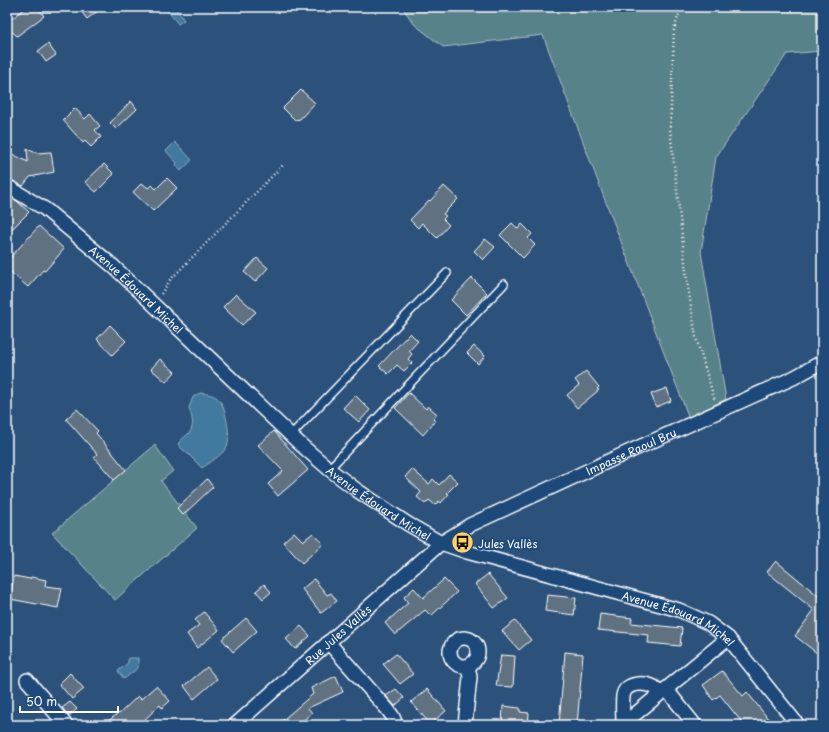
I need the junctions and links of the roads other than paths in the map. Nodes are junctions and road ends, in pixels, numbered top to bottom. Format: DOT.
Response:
graph roads {
  1 [pos="7,186"];
  2 [pos="447,273"];
  3 [pos="504,284"];
  4 [pos="822,362"];
  5 [pos="292,435"];
  6 [pos="329,469"];
  7 [pos="440,543"];
  8 [pos="728,638"];
  9 [pos="328,642"];
  10 [pos="468,666"];
  11 [pos="27,680"];
  12 [pos="664,691"];
  13 [pos="66,725"];
  14 [pos="235,725"];
  15 [pos="396,725"];
  16 [pos="465,725"];
  17 [pos="622,725"];
  18 [pos="695,725"];
  19 [pos="798,725"];
  1 -- 5 [label="street, Avenue Édouard Michel"];
  2 -- 5 [label="lane"];
  3 -- 6 [label="lane"];
  4 -- 7 [label="street, Impasse Raoul Bru"];
  5 -- 6 [label="street, Avenue Édouard Michel"];
  6 -- 7 [label="street, Avenue Édouard Michel"];
  7 -- 8 [label="street, Avenue Édouard Michel"];
  7 -- 9 [label="street, Rue Jules Vallès"];
  8 -- 12 [label="street"];
  8 -- 19 [label="street, Avenue Édouard Michel"];
  9 -- 14 [label="street, Rue Jules Vallès"];
  9 -- 15 [label="street"];
  10 -- 16 [label="street"];
  11 -- 13 [label="street"];
  12 -- 17 [label="street"];
  12 -- 17 [label="street"];
  12 -- 18 [label="street"];
}
